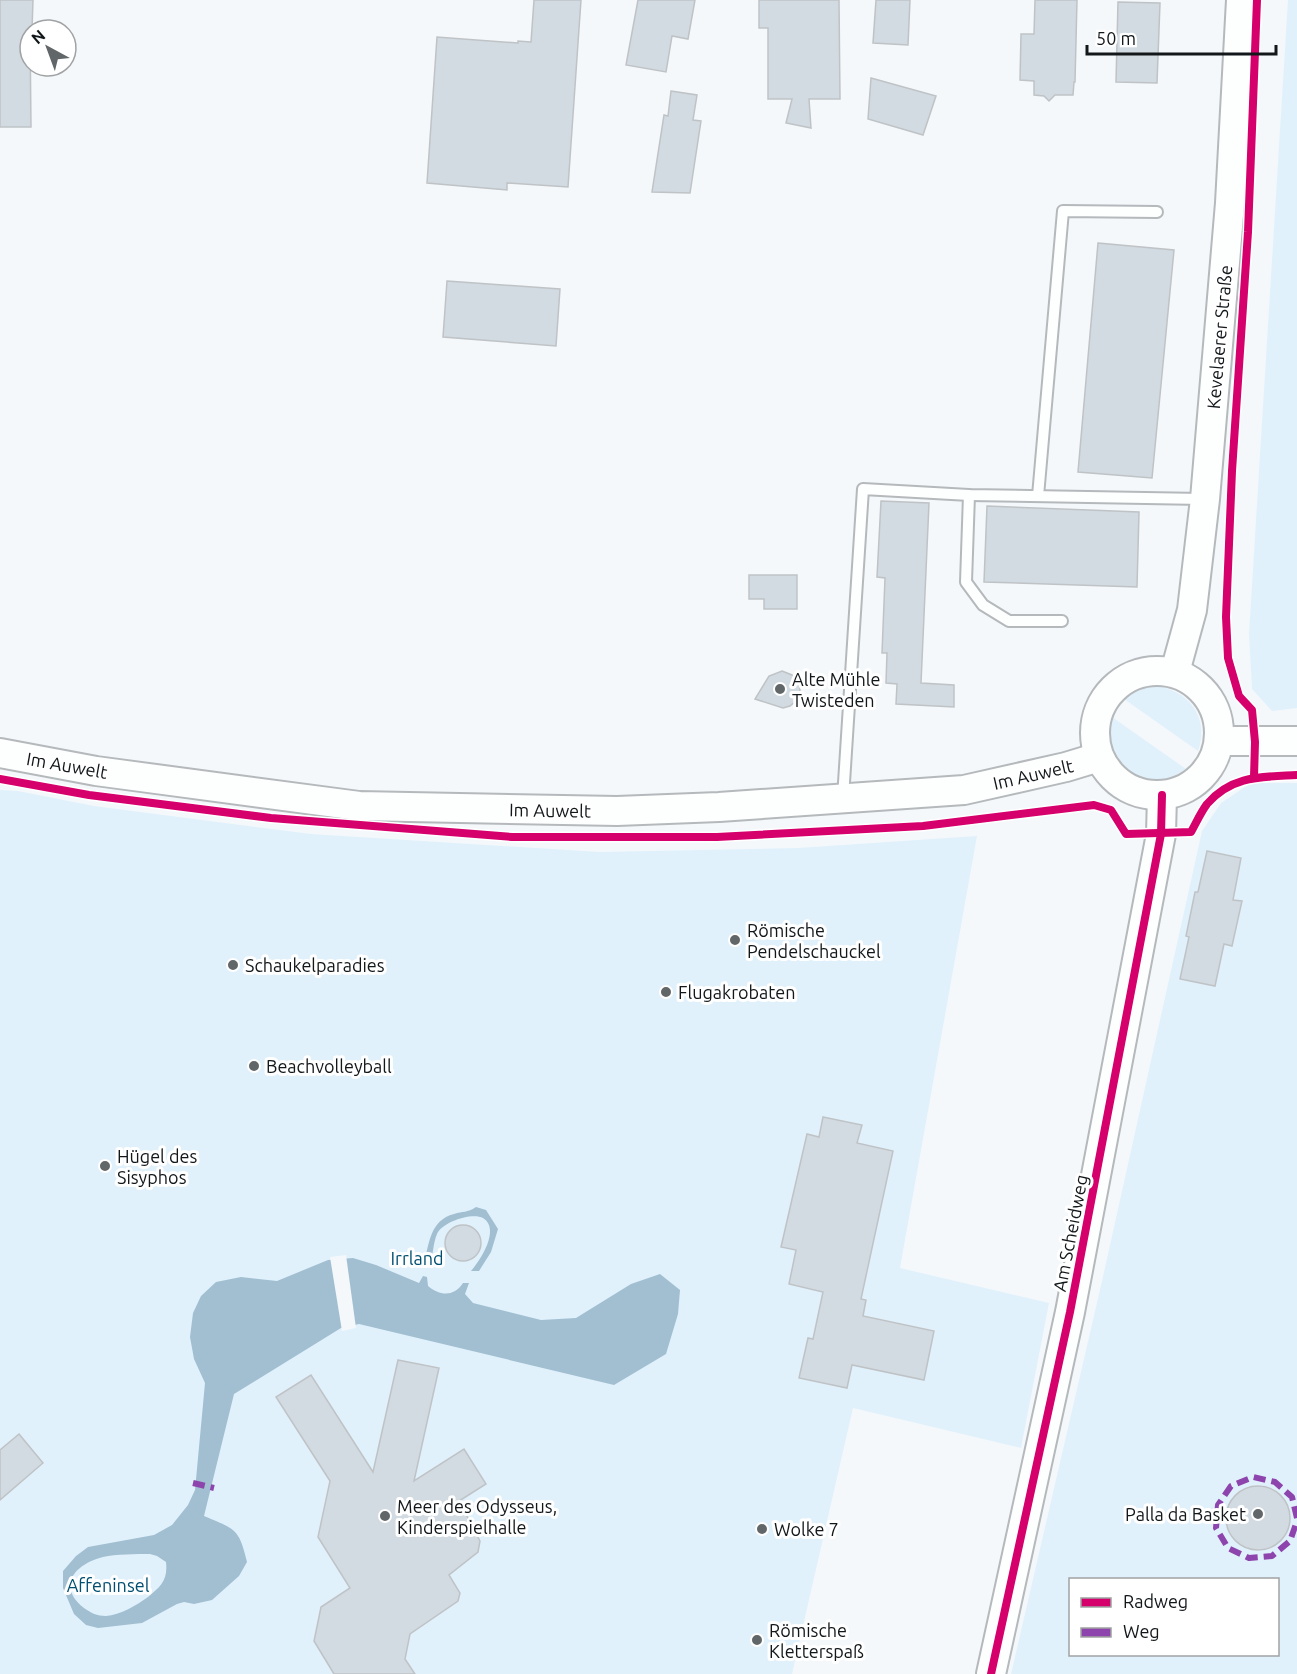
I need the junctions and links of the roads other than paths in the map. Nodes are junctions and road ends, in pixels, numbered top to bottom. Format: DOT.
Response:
graph roads {
  1 [pos="1241,0"];
  2 [pos="1156,212"];
  3 [pos="969,495"];
  4 [pos="1038,496"];
  5 [pos="1205,499"];
  6 [pos="1062,621"];
  7 [pos="1175,672"];
  8 [pos="1219,741"];
  9 [pos="1297,741"];
  10 [pos="0,753"];
  11 [pos="1099,757"];
  12 [pos="1162,795"];
  13 [pos="843,799"];
  14 [pos="992,1674"];
  1 -- 5 [label="main road, Kevelaerer Straße"];
  2 -- 4 [label="lane"];
  3 -- 4 [label="lane"];
  3 -- 6 [label="lane"];
  3 -- 13 [label="lane"];
  4 -- 5 [label="lane"];
  5 -- 7 [label="main road, Kevelaerer Straße"];
  7 -- 8 [label="main road"];
  7 -- 11 [label="main road"];
  8 -- 9 [label="main road"];
  8 -- 12 [label="main road"];
  10 -- 13 [label="main road, Im Auwelt"];
  11 -- 12 [label="main road"];
  11 -- 13 [label="main road, Im Auwelt"];
  12 -- 14 [label="main road, Am Scheidweg"];
}
